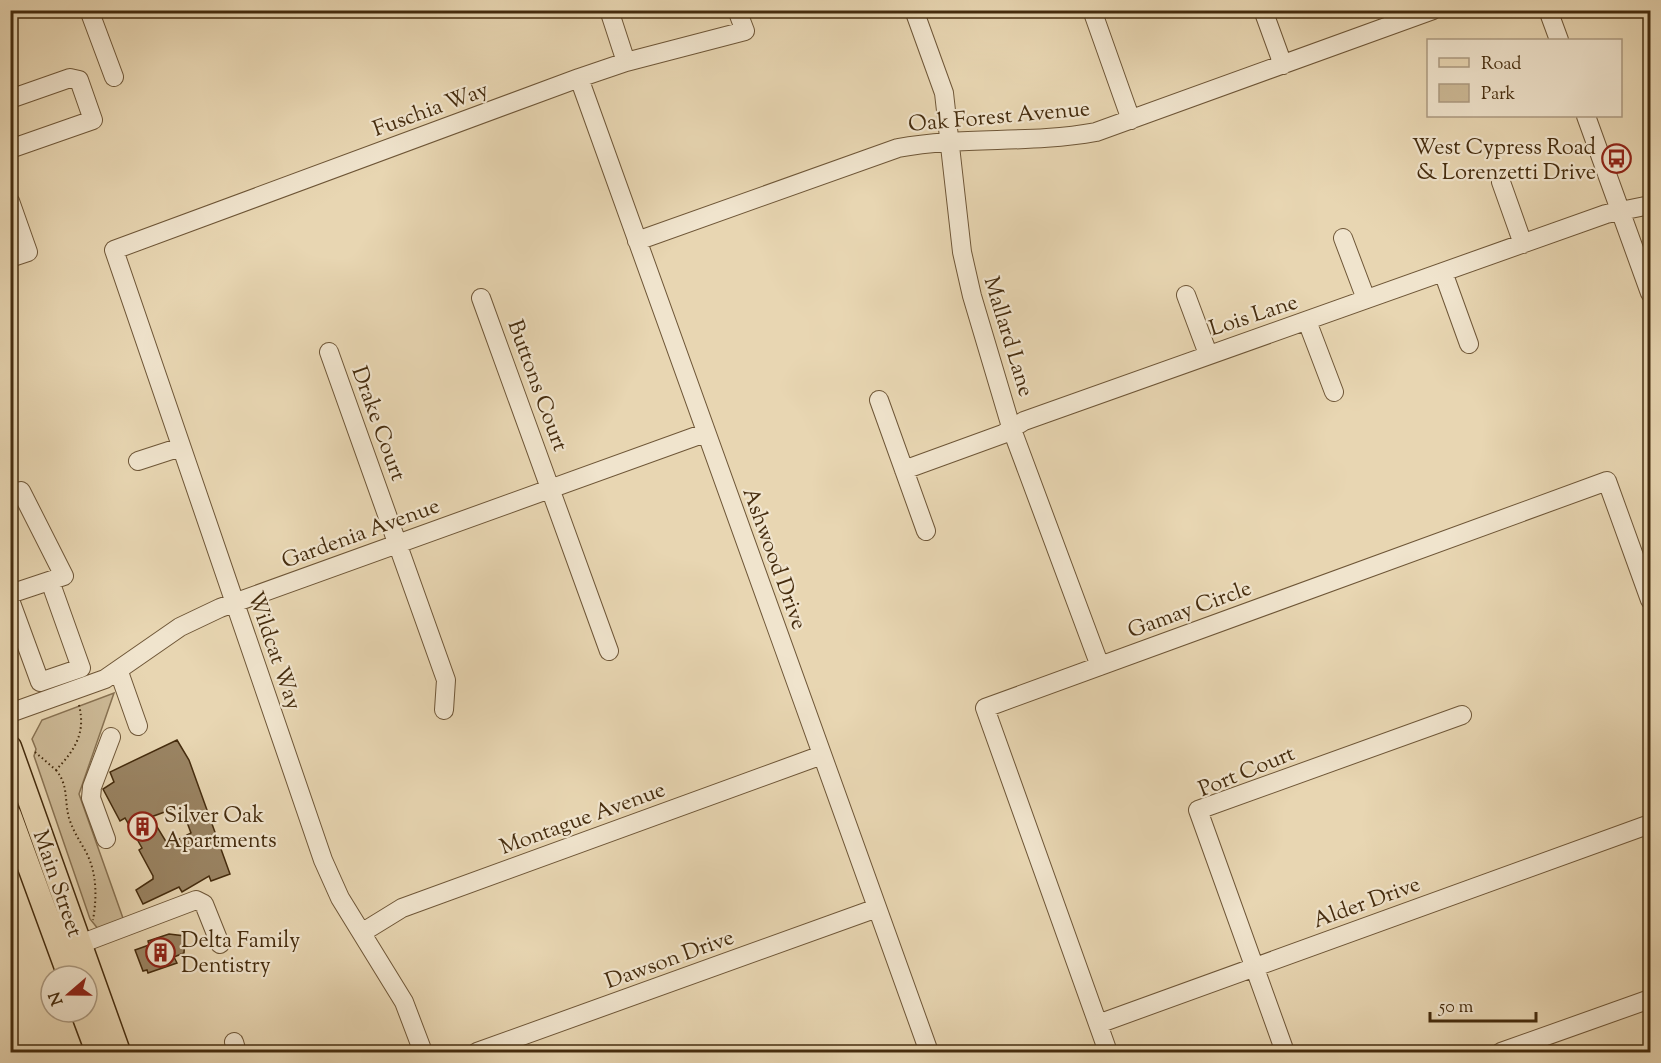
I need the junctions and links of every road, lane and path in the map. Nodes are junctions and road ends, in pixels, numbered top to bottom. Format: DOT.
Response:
graph roads {
  1 [pos="89,10"];
  2 [pos="609,10"];
  3 [pos="737,10"];
  4 [pos="914,10"];
  5 [pos="1092,10"];
  6 [pos="1263,10"];
  7 [pos="1433,10"];
  8 [pos="1548,10"];
  9 [pos="1559,39"];
  10 [pos="626,62"];
  11 [pos="1283,65"];
  12 [pos="579,78"];
  13 [pos="79,80"];
  14 [pos="10,99"];
  15 [pos="1586,117"];
  16 [pos="1131,120"];
  17 [pos="951,142"];
  18 [pos="10,149"];
  19 [pos="1501,182"];
  20 [pos="10,201"];
  21 [pos="1650,205"];
  22 [pos="1621,210"];
  23 [pos="1343,238"];
  24 [pos="637,241"];
  25 [pos="1523,244"];
  26 [pos="114,250"];
  27 [pos="10,258"];
  28 [pos="1443,272"];
  29 [pos="1650,293"];
  30 [pos="1186,295"];
  31 [pos="482,298"];
  32 [pos="1366,299"];
  33 [pos="1307,321"];
  34 [pos="1469,344"];
  35 [pos="329,352"];
  36 [pos="1208,354"];
  37 [pos="1334,392"];
  38 [pos="879,400"];
  39 [pos="1011,427"];
  40 [pos="705,433"];
  41 [pos="181,447"];
  42 [pos="138,461"];
  43 [pos="904,470"];
  44 [pos="551,489"];
  45 [pos="10,495"];
  46 [pos="926,531"];
  47 [pos="398,544"];
  48 [pos="50,581"];
  49 [pos="10,594"];
  50 [pos="10,600"];
  51 [pos="1650,600"];
  52 [pos="234,603"];
  53 [pos="609,651"];
  54 [pos="1100,666"];
  55 [pos="119,672"];
  56 [pos="79,705"];
  57 [pos="444,710"];
  58 [pos="10,713"];
  59 [pos="1462,715"];
  60 [pos="138,726"];
  61 [pos="111,737"];
  62 [pos="10,747"];
  63 [pos="35,752"];
  64 [pos="822,755"];
  65 [pos="56,770"];
  66 [pos="10,815"];
  67 [pos="1650,824"];
  68 [pos="106,839"];
  69 [pos="877,908"];
  70 [pos="93,920"];
  71 [pos="363,932"];
  72 [pos="80,944"];
  73 [pos="220,944"];
  74 [pos="65,964"];
  75 [pos="1254,966"];
  76 [pos="1650,999"];
  77 [pos="86,1024"];
  78 [pos="1098,1024"];
  79 [pos="97,1053"];
  80 [pos="119,1053"];
  81 [pos="423,1053"];
  82 [pos="477,1053"];
  83 [pos="929,1053"];
  84 [pos="1108,1053"];
  85 [pos="1285,1053"];
  86 [pos="1501,1053"];
  1 -- 13 [label="street"];
  2 -- 10 [label="street"];
  3 -- 10 [label="street, Fuschia Way"];
  4 -- 17 [label="street, Mallard Lane"];
  5 -- 16 [label="street"];
  6 -- 11 [label="street"];
  7 -- 11 [label="street, Oak Forest Avenue"];
  8 -- 9 [label="street"];
  10 -- 12 [label="street, Fuschia Way"];
  11 -- 16 [label="street, Oak Forest Avenue"];
  12 -- 24 [label="street, Ashwood Drive"];
  12 -- 26 [label="street, Fuschia Way"];
  13 -- 14 [label="street"];
  13 -- 18 [label="street"];
  15 -- 22 [label="street"];
  16 -- 17 [label="street, Oak Forest Avenue"];
  17 -- 24 [label="street, Oak Forest Avenue"];
  17 -- 39 [label="street, Mallard Lane"];
  19 -- 25 [label="street"];
  20 -- 27 [label="street"];
  21 -- 22 [label="street, Lois Lane"];
  22 -- 25 [label="street, Lois Lane"];
  22 -- 29 [label="street"];
  23 -- 32 [label="street"];
  24 -- 40 [label="street, Ashwood Drive"];
  25 -- 28 [label="street, Lois Lane"];
  26 -- 41 [label="street, Wildcat Way"];
  28 -- 32 [label="street, Lois Lane"];
  28 -- 34 [label="street"];
  30 -- 36 [label="street"];
  31 -- 44 [label="street, Buttons Court"];
  32 -- 33 [label="street, Lois Lane"];
  33 -- 36 [label="street, Lois Lane"];
  33 -- 37 [label="street"];
  35 -- 47 [label="street, Drake Court"];
  36 -- 39 [label="street, Lois Lane"];
  38 -- 43 [label="street"];
  39 -- 43 [label="street, Lois Lane"];
  39 -- 54 [label="street, Mallard Lane"];
  40 -- 44 [label="street, Gardenia Avenue"];
  40 -- 64 [label="street, Ashwood Drive"];
  41 -- 42 [label="street"];
  41 -- 52 [label="street, Wildcat Way"];
  43 -- 46 [label="street"];
  44 -- 47 [label="street, Gardenia Avenue"];
  44 -- 53 [label="street, Buttons Court"];
  45 -- 48 [label="street"];
  47 -- 52 [label="street, Gardenia Avenue"];
  47 -- 57 [label="street, Drake Court"];
  48 -- 49 [label="street"];
  48 -- 50 [label="street"];
  51 -- 54 [label="street, Gamay Circle"];
  52 -- 55 [label="street, Gardenia Avenue"];
  52 -- 71 [label="street, Wildcat Way"];
  54 -- 78 [label="street, Gamay Circle"];
  55 -- 58 [label="street, Gardenia Avenue"];
  55 -- 60 [label="street"];
  56 -- 65 [label="path"];
  59 -- 75 [label="street, Port Court"];
  61 -- 68 [label="street"];
  62 -- 72 [label="main road, Main Street"];
  63 -- 65 [label="path"];
  64 -- 69 [label="street, Ashwood Drive"];
  64 -- 71 [label="street, Montague Avenue"];
  65 -- 70 [label="path"];
  66 -- 74 [label="main road, Main Street"];
  67 -- 75 [label="street, Alder Drive"];
  69 -- 82 [label="street, Dawson Drive"];
  69 -- 83 [label="street, Ashwood Drive"];
  71 -- 81 [label="street, Wildcat Way"];
  72 -- 73 [label="street"];
  72 -- 80 [label="main road, Main Street"];
  75 -- 78 [label="street, Alder Drive"];
  75 -- 85 [label="street"];
  76 -- 86 [label="street"];
  77 -- 79 [label="main road"];
  78 -- 84 [label="street"];
}
